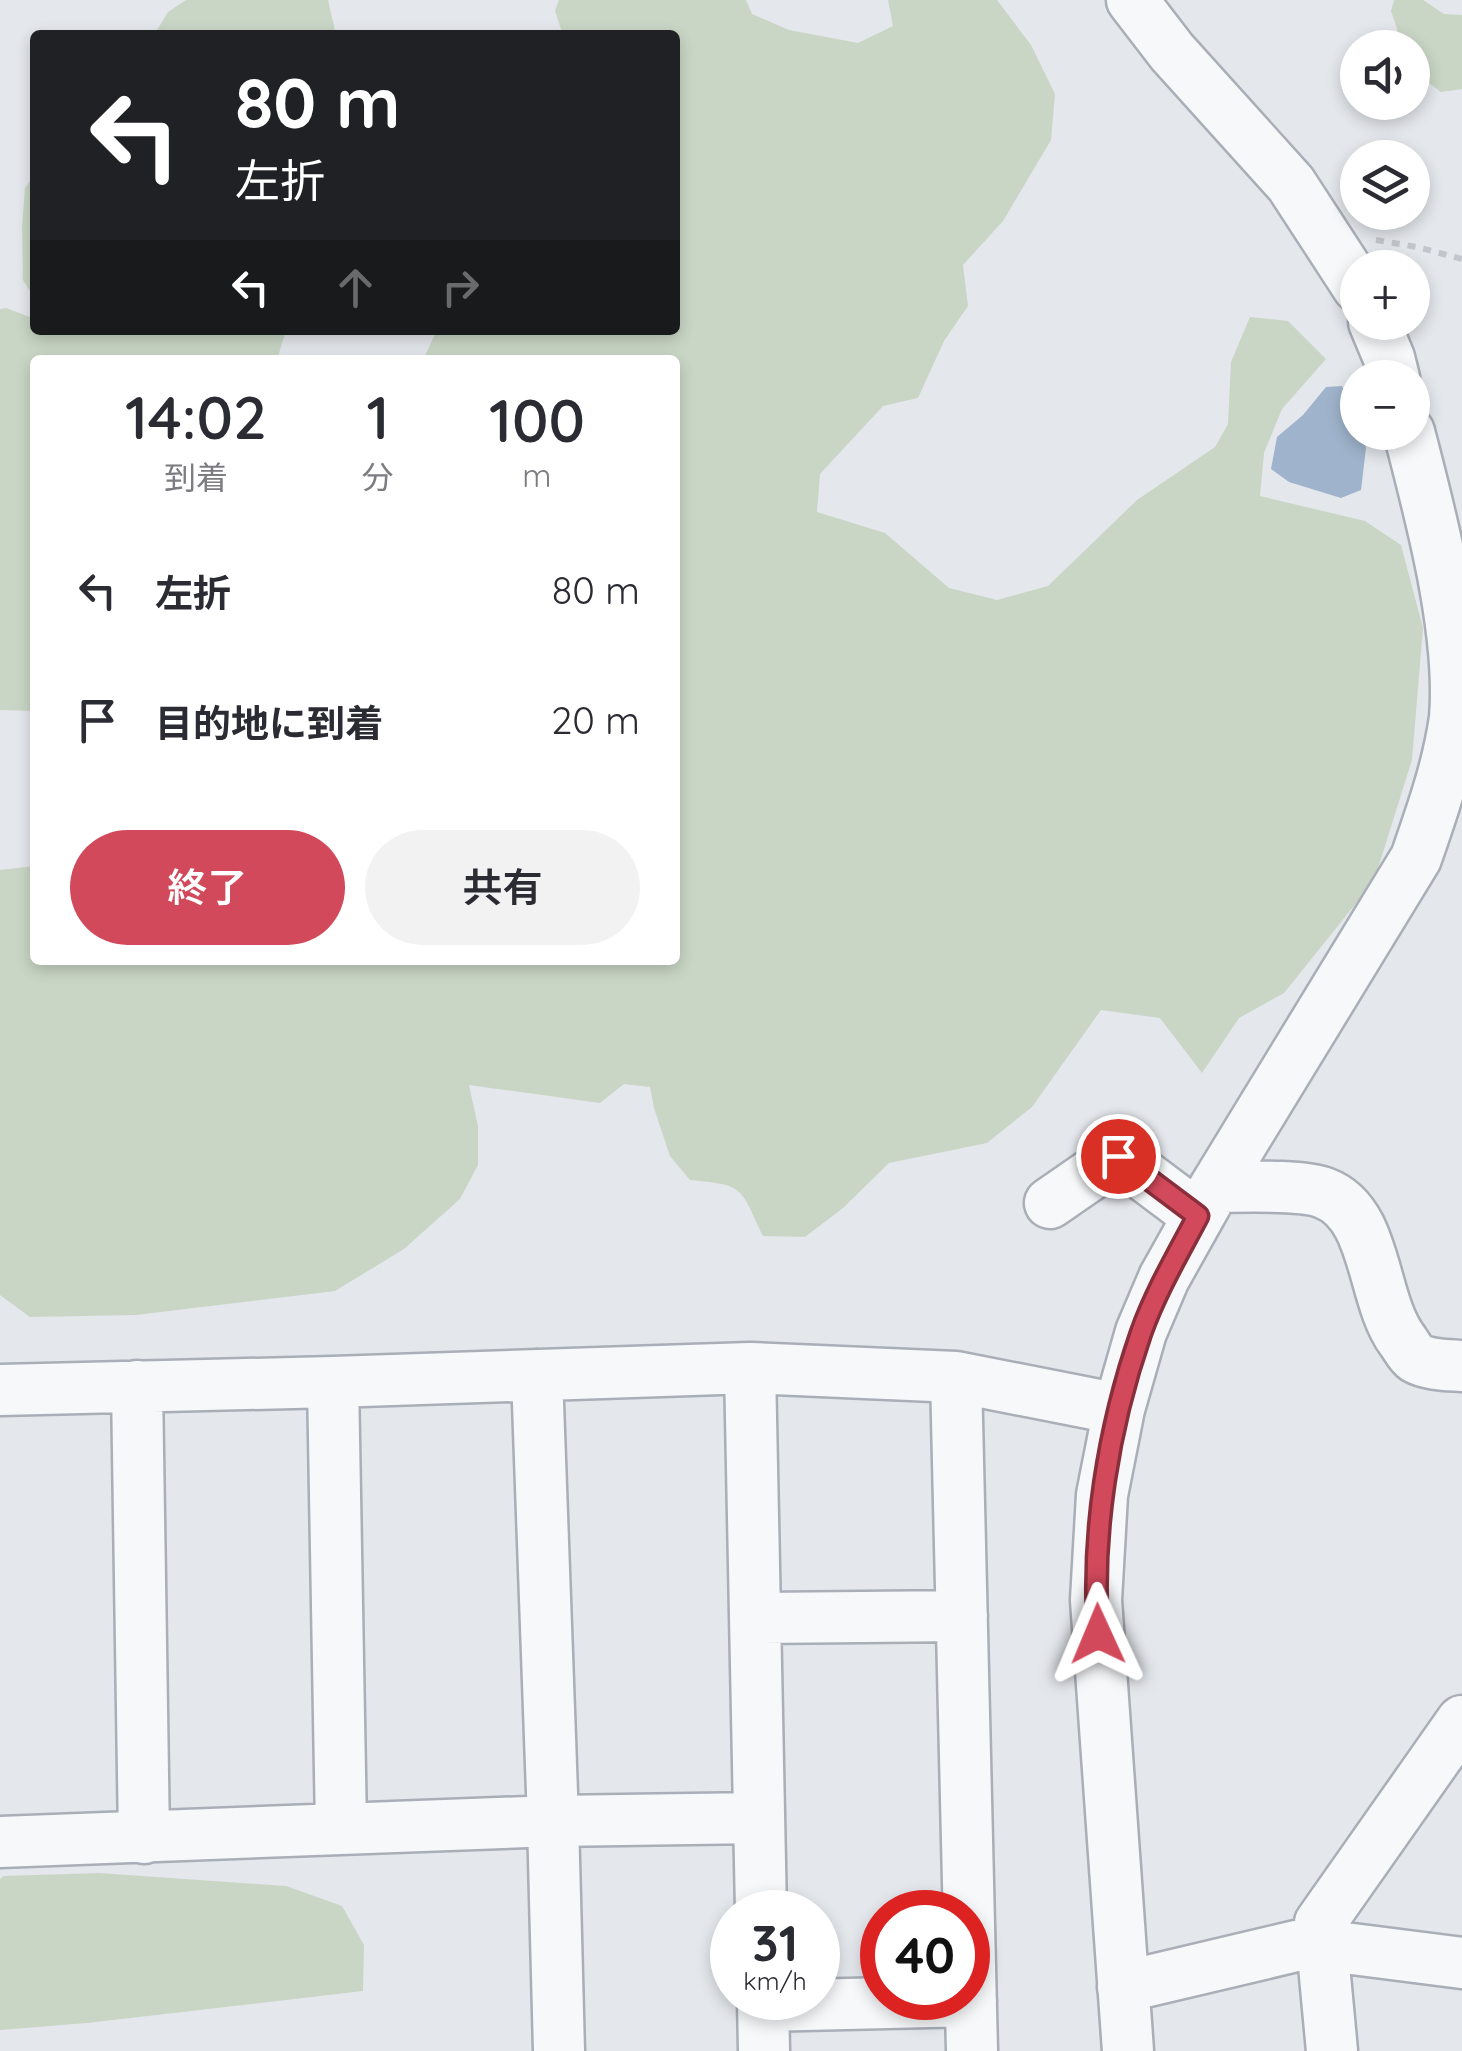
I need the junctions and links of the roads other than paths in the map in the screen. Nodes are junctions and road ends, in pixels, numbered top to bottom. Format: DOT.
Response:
graph roads {
  1 [pos="1132,0"];
  2 [pos="1340,258"];
  3 [pos="1414,450"];
  4 [pos="1207,1202"];
  5 [pos="1050,1203"];
  6 [pos="1462,1366"];
  7 [pos="750,1368"];
  8 [pos="536,1375"];
  9 [pos="956,1377"];
  10 [pos="333,1382"];
  11 [pos="137,1386"];
  12 [pos="0,1390"];
  13 [pos="1119,1409"];
  14 [pos="962,1616"];
  15 [pos="755,1618"];
  16 [pos="1462,1721"];
  17 [pos="759,1818"];
  18 [pos="553,1821"];
  19 [pos="341,1828"];
  20 [pos="144,1838"];
  21 [pos="0,1842"];
  22 [pos="761,1890"];
  23 [pos="968,1890"];
  24 [pos="1321,1945"];
  25 [pos="1462,1963"];
  26 [pos="1123,1988"];
  27 [pos="971,2020"];
  28 [pos="559,2051"];
  29 [pos="972,2051"];
  30 [pos="1128,2051"];
  31 [pos="1332,2051"];
  1 -- 2 [label="street"];
  3 -- 4 [label="street"];
  4 -- 5 [label="street"];
  4 -- 6 [label="street"];
  4 -- 13 [label="street"];
  7 -- 8 [label="street"];
  7 -- 9 [label="street"];
  7 -- 15 [label="street"];
  8 -- 10 [label="street"];
  8 -- 18 [label="street"];
  9 -- 13 [label="street"];
  9 -- 14 [label="street"];
  10 -- 11 [label="street"];
  10 -- 19 [label="street"];
  11 -- 12 [label="street"];
  11 -- 20 [label="street"];
  13 -- 26 [label="street"];
  14 -- 15 [label="street"];
  14 -- 23 [label="street"];
  15 -- 17 [label="street"];
  16 -- 24 [label="street"];
  17 -- 18 [label="street"];
  17 -- 22 [label="street"];
  18 -- 19 [label="street"];
  18 -- 28 [label="street"];
  19 -- 20 [label="street"];
  20 -- 21 [label="street"];
  24 -- 25 [label="street"];
  24 -- 26 [label="street"];
  24 -- 31 [label="street"];
  26 -- 30 [label="street"];
  27 -- 29 [label="street"];
}
